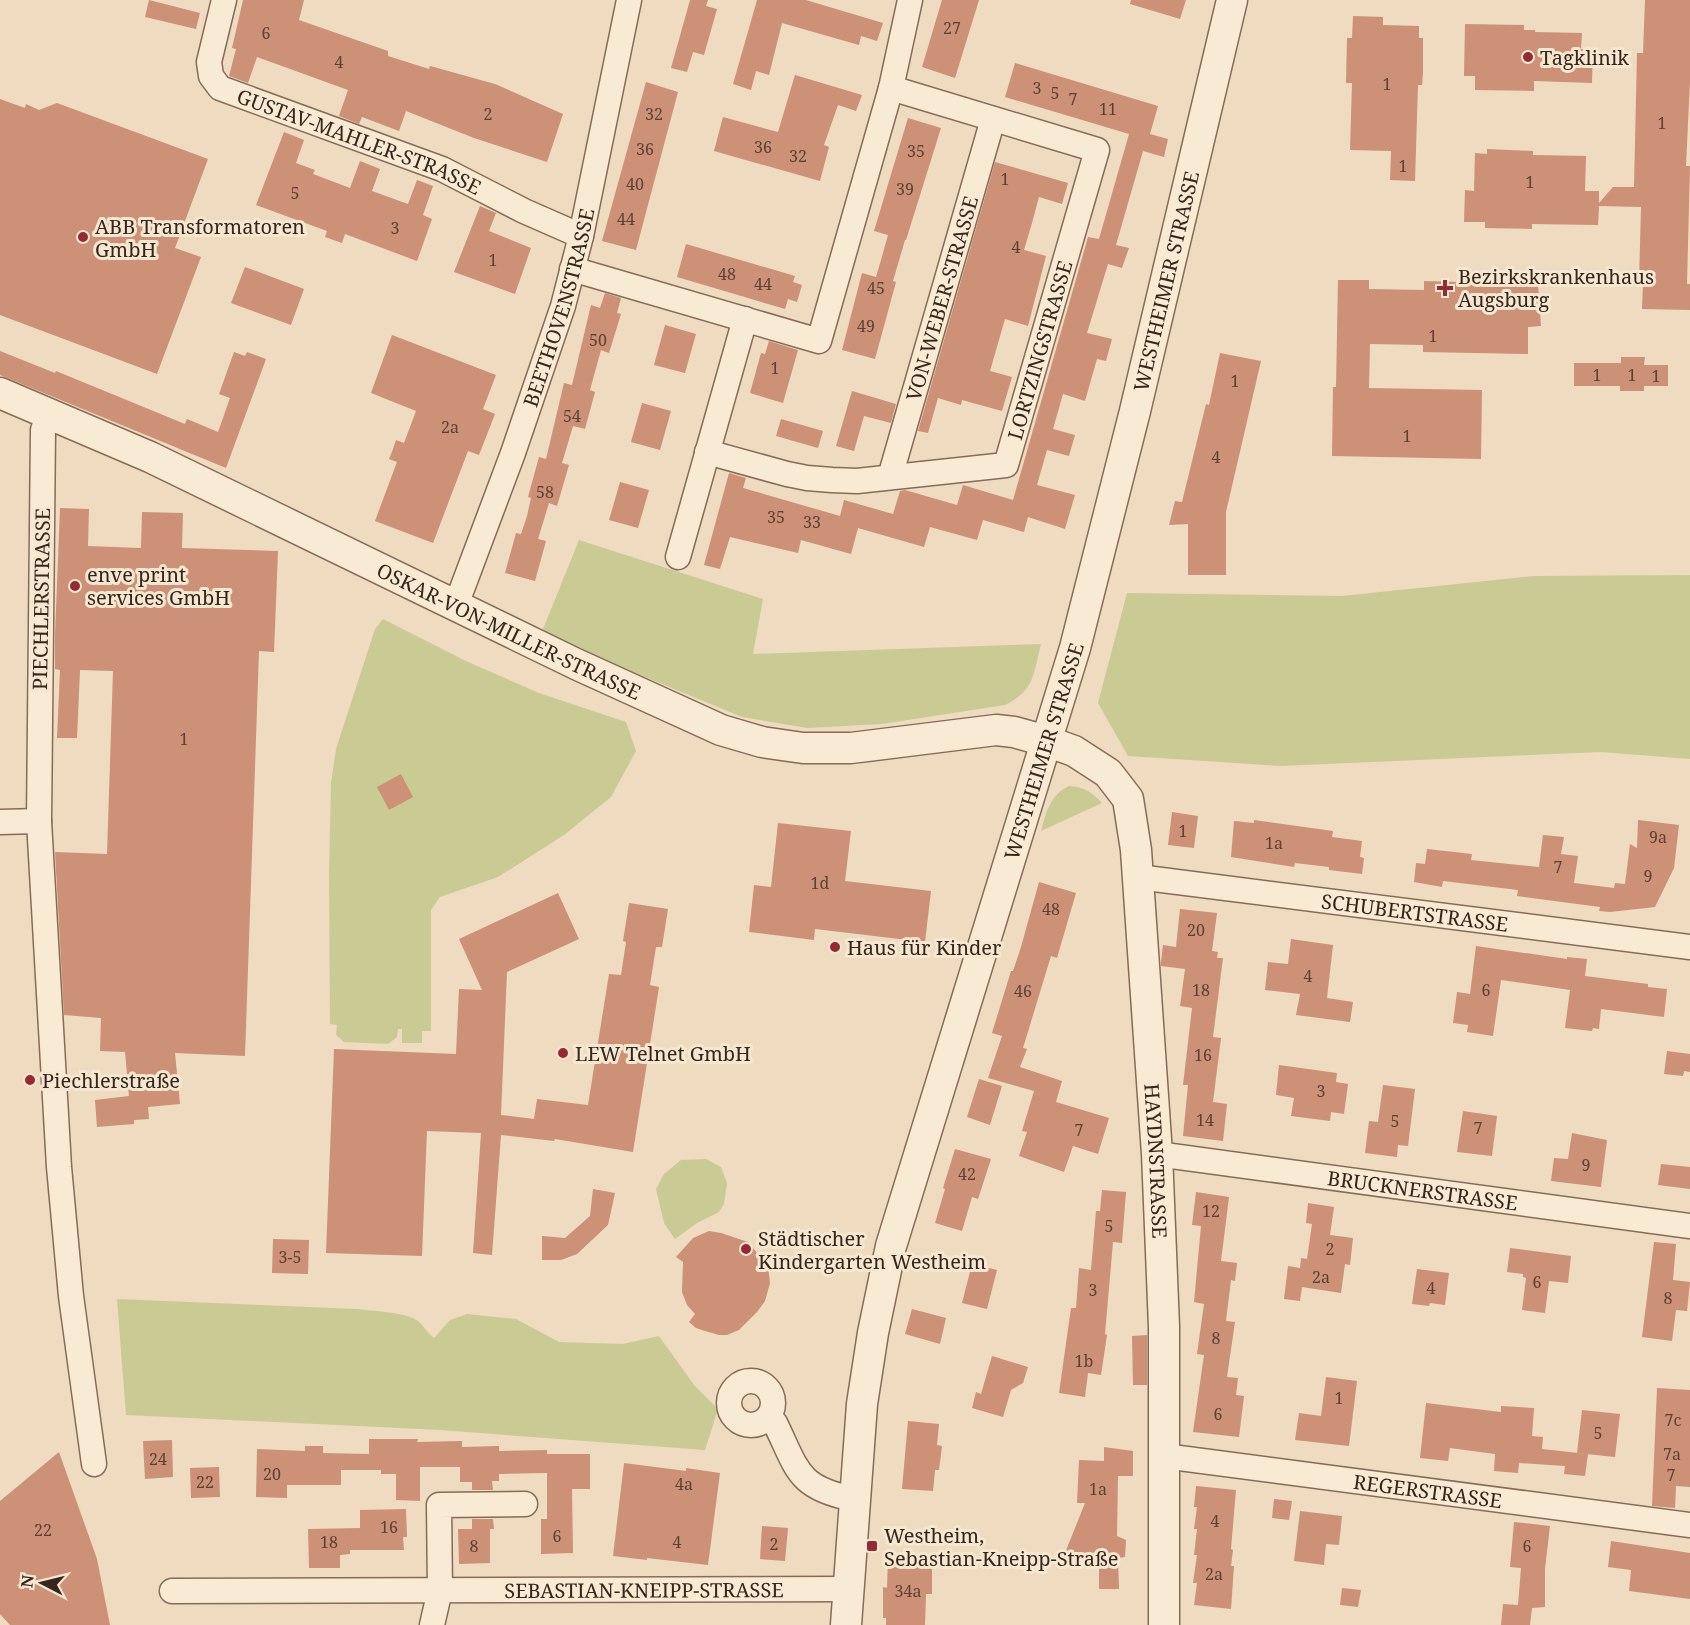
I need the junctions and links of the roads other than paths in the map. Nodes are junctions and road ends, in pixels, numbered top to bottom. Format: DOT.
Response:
graph roads {
  1 [pos="224,0"];
  2 [pos="629,0"];
  3 [pos="910,0"];
  4 [pos="1232,0"];
  5 [pos="891,88"];
  6 [pos="993,119"];
  7 [pos="581,236"];
  8 [pos="572,269"];
  9 [pos="745,319"];
  10 [pos="0,393"];
  11 [pos="49,413"];
  12 [pos="707,452"];
  13 [pos="891,477"];
  14 [pos="678,557"];
  15 [pos="456,605"];
  16 [pos="1046,741"];
  17 [pos="39,821"];
  18 [pos="0,822"];
  19 [pos="1138,878"];
  20 [pos="1690,947"];
  21 [pos="1157,1154"];
  22 [pos="1690,1226"];
  23 [pos="769,1417"];
  24 [pos="1164,1456"];
  25 [pos="94,1464"];
  26 [pos="854,1499"];
  27 [pos="525,1504"];
  28 [pos="1690,1525"];
  29 [pos="848,1589"];
  30 [pos="440,1590"];
  31 [pos="172,1591"];
  32 [pos="432,1625"];
  33 [pos="846,1625"];
  34 [pos="1164,1625"];
  1 -- 7 [label="street, GUSTAV-MAHLER-STRASSE"];
  2 -- 7 [label="street, BEETHOVENSTRASSE"];
  3 -- 5 [label="street"];
  4 -- 16 [label="street, WESTHEIMER STRASSE"];
  5 -- 6 [label="street, LORTZINGSTRASSE"];
  5 -- 9 [label="street"];
  6 -- 13 [label="street, VON-WEBER-STRASSE"];
  6 -- 13 [label="street, LORTZINGSTRASSE"];
  7 -- 8 [label="street, BEETHOVENSTRASSE"];
  8 -- 9 [label="street"];
  8 -- 15 [label="street, BEETHOVENSTRASSE"];
  9 -- 12 [label="street"];
  10 -- 11 [label="street, OSKAR-VON-MILLER-STRASSE"];
  11 -- 15 [label="street, OSKAR-VON-MILLER-STRASSE"];
  11 -- 17 [label="street, PIECHLERSTRASSE"];
  12 -- 13 [label="street, LORTZINGSTRASSE"];
  12 -- 14 [label="street"];
  15 -- 16 [label="street, OSKAR-VON-MILLER-STRASSE"];
  16 -- 19 [label="street, HAYDNSTRASSE"];
  16 -- 26 [label="street, WESTHEIMER STRASSE"];
  17 -- 18 [label="street"];
  17 -- 25 [label="street, PIECHLERSTRASSE"];
  19 -- 20 [label="street, SCHUBERTSTRASSE"];
  19 -- 21 [label="street, HAYDNSTRASSE"];
  21 -- 22 [label="street, BRUCKNERSTRASSE"];
  21 -- 24 [label="street, HAYDNSTRASSE"];
  23 -- 26 [label="street"];
  24 -- 28 [label="street, REGERSTRASSE"];
  24 -- 34 [label="street, HAYDNSTRASSE"];
  26 -- 29 [label="street, WESTHEIMER STRASSE"];
  27 -- 30 [label="street"];
  29 -- 30 [label="street, SEBASTIAN-KNEIPP-STRASSE"];
  29 -- 33 [label="street, WESTHEIMER STRASSE"];
  30 -- 31 [label="street, SEBASTIAN-KNEIPP-STRASSE"];
  30 -- 32 [label="street"];
}
